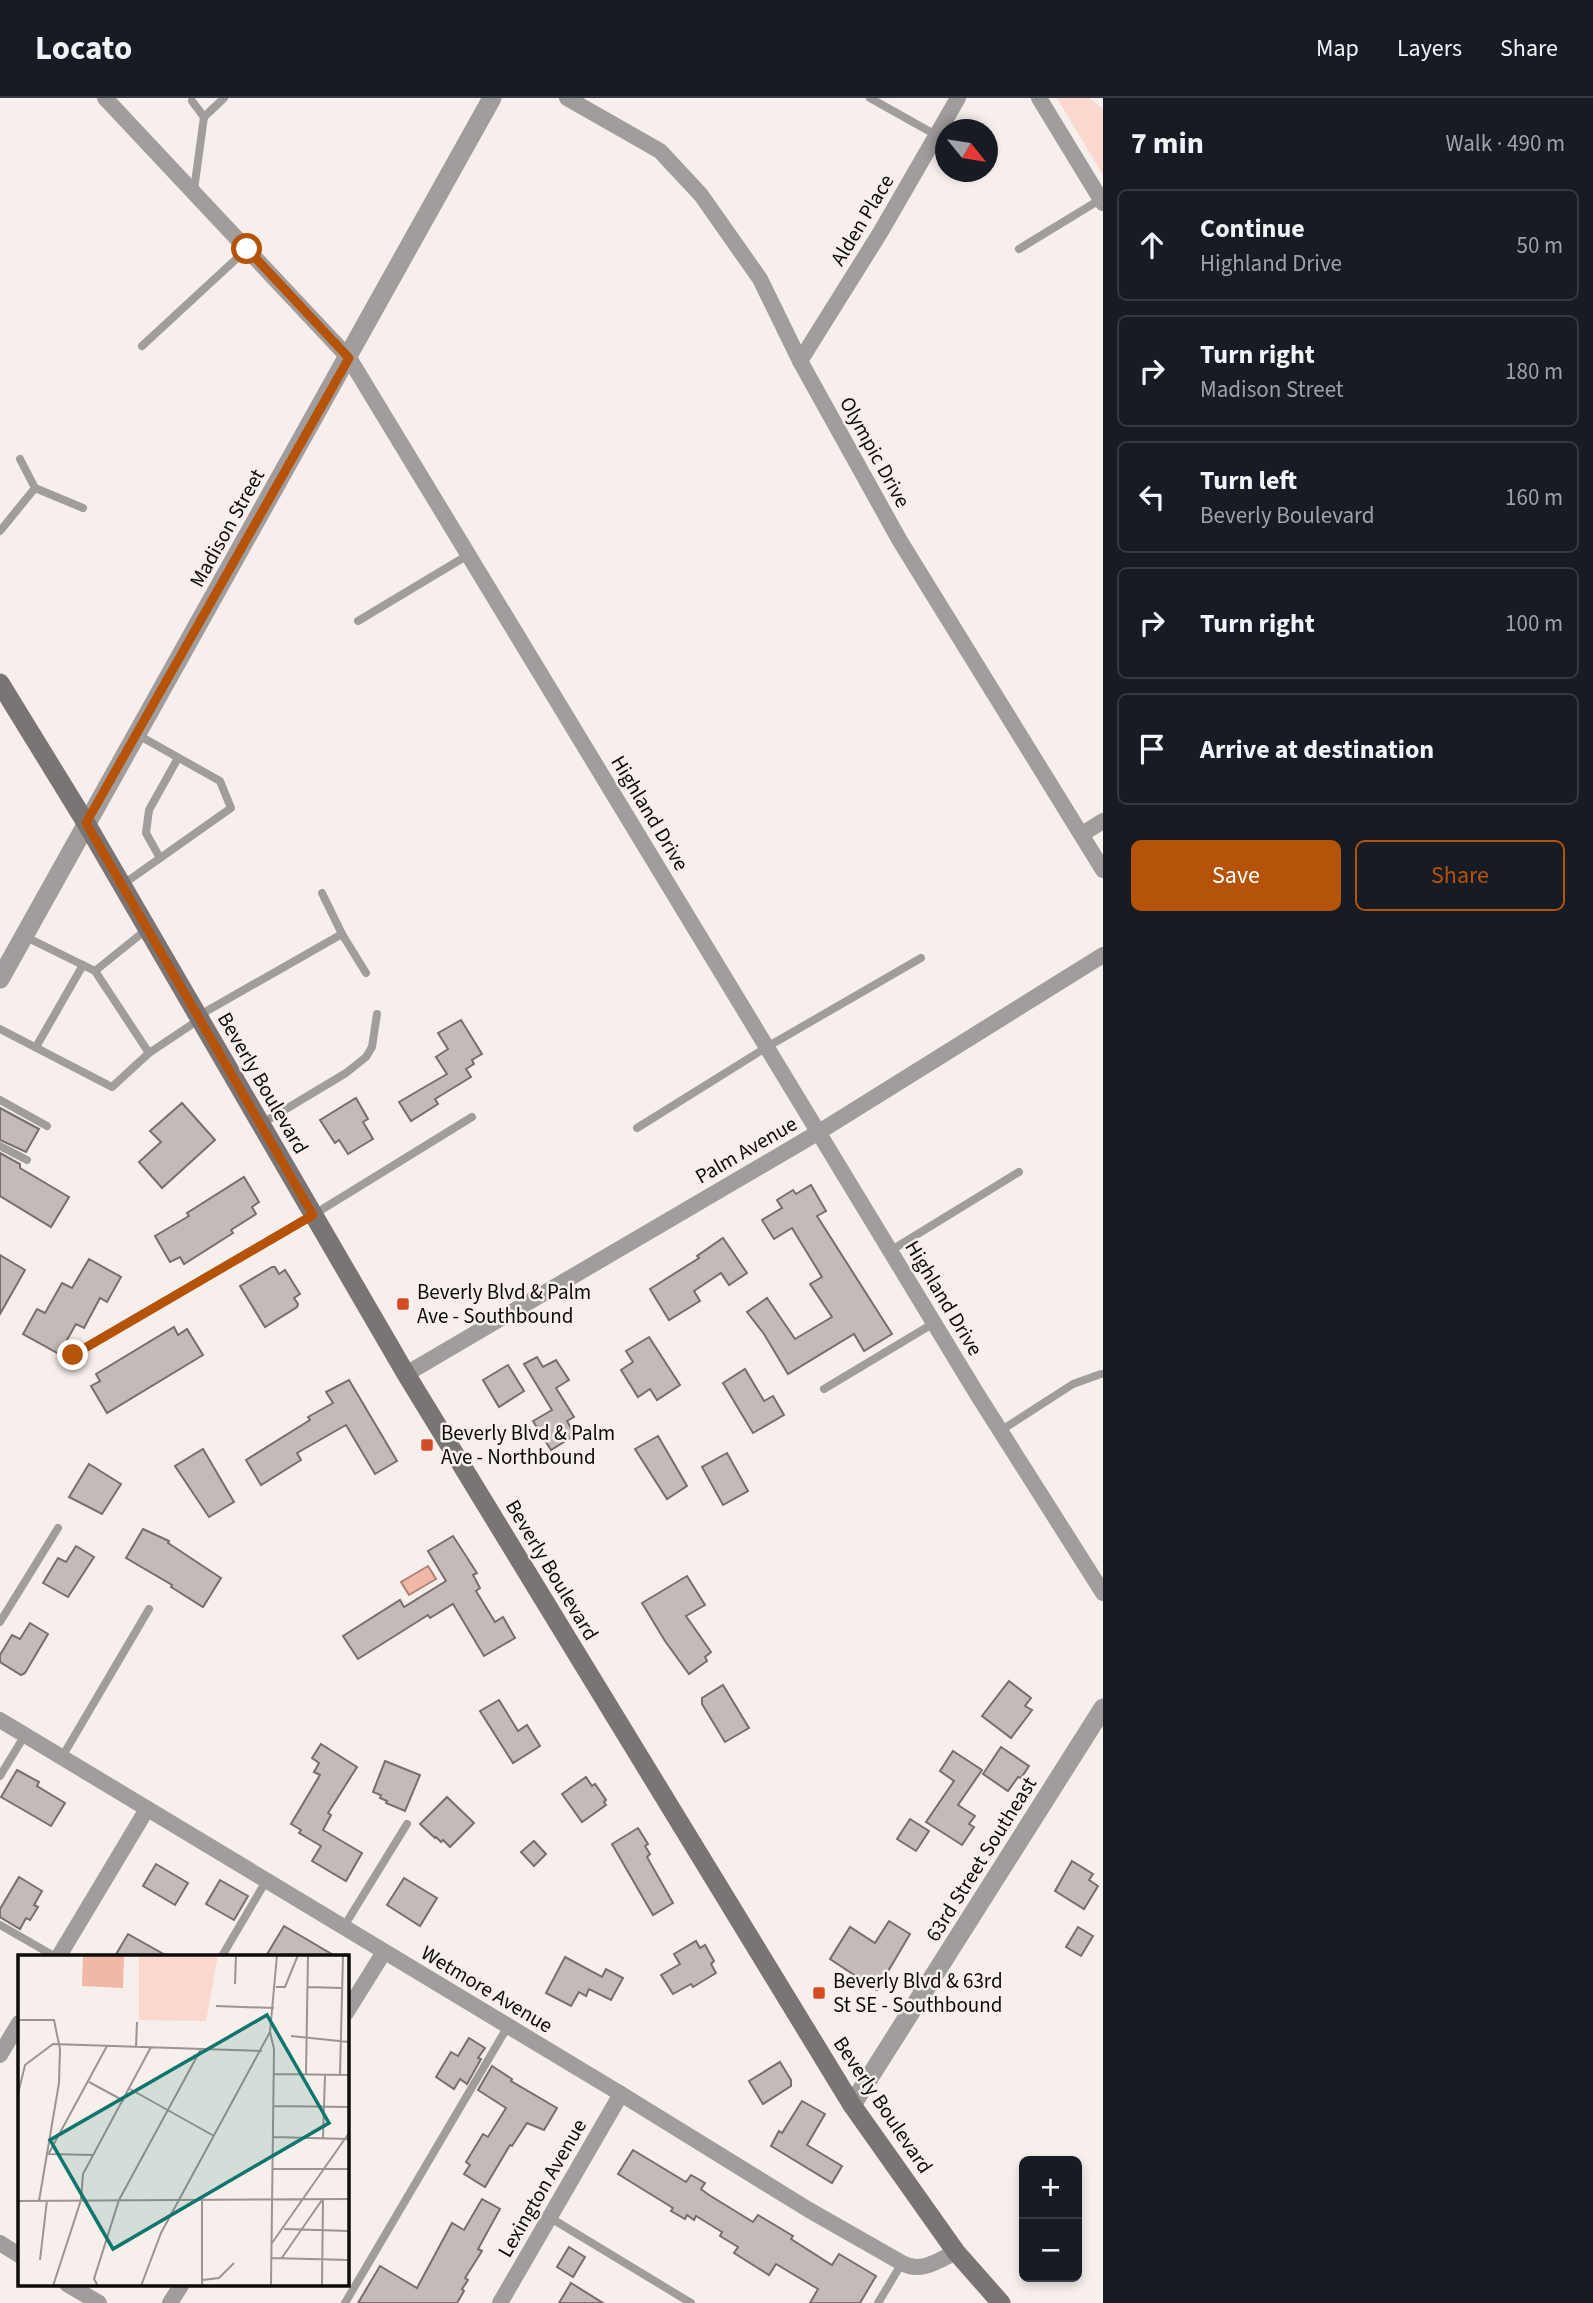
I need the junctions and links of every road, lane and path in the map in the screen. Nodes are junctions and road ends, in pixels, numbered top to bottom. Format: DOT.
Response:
graph roads {
  1 [pos="105,98"];
  2 [pos="224,98"];
  3 [pos="492,98"];
  4 [pos="567,98"];
  5 [pos="870,98"];
  6 [pos="958,98"];
  7 [pos="1039,98"];
  8 [pos="192,101"];
  9 [pos="204,117"];
  10 [pos="946,119"];
  11 [pos="935,134"];
  12 [pos="935,137"];
  13 [pos="194,193"];
  14 [pos="1102,201"];
  15 [pos="247,249"];
  16 [pos="1019,249"];
  17 [pos="142,346"];
  18 [pos="349,358"];
  19 [pos="800,361"];
  20 [pos="20,459"];
  21 [pos="36,488"];
  22 [pos="83,508"];
  23 [pos="0,531"];
  24 [pos="468,555"];
  25 [pos="358,621"];
  26 [pos="0,683"];
  27 [pos="136,734"];
  28 [pos="178,758"];
  29 [pos="1103,821"];
  30 [pos="86,823"];
  31 [pos="1082,834"];
  32 [pos="160,858"];
  33 [pos="1103,870"];
  34 [pos="122,885"];
  35 [pos="322,893"];
  36 [pos="147,929"];
  37 [pos="342,934"];
  38 [pos="24,936"];
  39 [pos="1103,955"];
  40 [pos="921,958"];
  41 [pos="83,965"];
  42 [pos="95,971"];
  43 [pos="366,973"];
  44 [pos="0,979"];
  45 [pos="377,1014"];
  46 [pos="199,1018"];
  47 [pos="0,1029"];
  48 [pos="36,1047"];
  49 [pos="767,1047"];
  50 [pos="149,1052"];
  51 [pos="0,1100"];
  52 [pos="472,1118"];
  53 [pos="261,1124"];
  54 [pos="47,1126"];
  55 [pos="637,1128"];
  56 [pos="819,1132"];
  57 [pos="0,1146"];
  58 [pos="27,1160"];
  59 [pos="1019,1172"];
  60 [pos="313,1215"];
  61 [pos="890,1251"];
  62 [pos="934,1323"];
  63 [pos="73,1355"];
  64 [pos="406,1374"];
  65 [pos="1101,1374"];
  66 [pos="824,1389"];
  67 [pos="1000,1431"];
  68 [pos="58,1528"];
  69 [pos="1103,1593"];
  70 [pos="149,1609"];
  71 [pos="0,1622"];
  72 [pos="1103,1708"];
  73 [pos="0,1720"];
  74 [pos="24,1735"];
  75 [pos="61,1757"];
  76 [pos="0,1776"];
  77 [pos="147,1810"];
  78 [pos="407,1824"];
  79 [pos="267,1881"];
  80 [pos="0,1925"];
  81 [pos="343,1928"];
  82 [pos="384,1952"];
  83 [pos="55,1955"];
  84 [pos="58,1955"];
  85 [pos="223,1955"];
  86 [pos="348,2010"];
  87 [pos="18,2025"];
  88 [pos="508,2026"];
  89 [pos="0,2056"];
  90 [pos="621,2094"];
  91 [pos="852,2105"];
  92 [pos="549,2217"];
  93 [pos="0,2243"];
  94 [pos="956,2252"];
  95 [pos="18,2254"];
  96 [pos="902,2263"];
  97 [pos="70,2286"];
  98 [pos="181,2286"];
  99 [pos="99,2303"];
  100 [pos="170,2303"];
  101 [pos="345,2303"];
  102 [pos="500,2303"];
  103 [pos="691,2303"];
  104 [pos="878,2303"];
  105 [pos="1001,2303"];
  1 -- 13 [label="street, Highland Drive"];
  2 -- 9 [label="lane"];
  3 -- 18 [label="street, Madison Street"];
  4 -- 19 [label="street, Olympic Drive"];
  5 -- 11 [label="lane"];
  6 -- 10 [label="street, Alden Place"];
  7 -- 14 [label="street"];
  8 -- 9 [label="lane"];
  9 -- 13 [label="lane"];
  12 -- 19 [label="street, Alden Place"];
  13 -- 15 [label="street, Highland Drive"];
  14 -- 16 [label="lane"];
  15 -- 17 [label="lane"];
  15 -- 18 [label="street, Highland Drive"];
  18 -- 24 [label="street, Highland Drive"];
  18 -- 27 [label="street, Madison Street"];
  19 -- 31 [label="street, Olympic Drive"];
  20 -- 21 [label="lane"];
  21 -- 22 [label="lane"];
  21 -- 23 [label="lane"];
  24 -- 25 [label="lane"];
  24 -- 49 [label="street, Highland Drive"];
  26 -- 30 [label="main road, Beverly Boulevard"];
  27 -- 28 [label="lane"];
  27 -- 30 [label="street, Madison Street"];
  28 -- 32 [label="lane"];
  28 -- 32 [label="lane"];
  29 -- 31 [label="street"];
  30 -- 34 [label="main road, Beverly Boulevard"];
  30 -- 38 [label="street, Madison Street"];
  31 -- 33 [label="street, Olympic Drive"];
  32 -- 34 [label="lane"];
  34 -- 36 [label="main road, Beverly Boulevard"];
  35 -- 37 [label="lane"];
  36 -- 42 [label="lane"];
  36 -- 46 [label="main road, Beverly Boulevard"];
  37 -- 43 [label="lane"];
  37 -- 46 [label="lane"];
  38 -- 41 [label="lane"];
  38 -- 44 [label="street, Madison Street"];
  39 -- 56 [label="street, Palm Avenue"];
  40 -- 49 [label="lane"];
  41 -- 42 [label="lane"];
  41 -- 48 [label="lane"];
  42 -- 50 [label="lane"];
  45 -- 53 [label="lane"];
  46 -- 50 [label="lane"];
  46 -- 53 [label="main road, Beverly Boulevard"];
  47 -- 48 [label="lane"];
  48 -- 50 [label="lane"];
  49 -- 55 [label="lane"];
  49 -- 56 [label="street, Highland Drive"];
  51 -- 54 [label="lane"];
  52 -- 60 [label="lane"];
  53 -- 60 [label="main road, Beverly Boulevard"];
  56 -- 61 [label="street, Highland Drive"];
  56 -- 64 [label="street, Palm Avenue"];
  57 -- 58 [label="lane"];
  59 -- 61 [label="lane"];
  60 -- 63 [label="lane"];
  60 -- 64 [label="main road, Beverly Boulevard"];
  61 -- 62 [label="street, Highland Drive"];
  62 -- 66 [label="lane"];
  62 -- 67 [label="street, Highland Drive"];
  64 -- 91 [label="main road, Beverly Boulevard"];
  65 -- 67 [label="lane"];
  67 -- 69 [label="street, Highland Drive"];
  68 -- 71 [label="lane"];
  70 -- 75 [label="lane"];
  72 -- 91 [label="street, 63rd Street Southeast"];
  73 -- 74 [label="street, Wetmore Avenue"];
  74 -- 75 [label="street, Wetmore Avenue"];
  74 -- 76 [label="lane"];
  75 -- 77 [label="street, Wetmore Avenue"];
  77 -- 79 [label="street, Wetmore Avenue"];
  77 -- 84 [label="street"];
  78 -- 81 [label="lane"];
  79 -- 81 [label="street, Wetmore Avenue"];
  79 -- 85 [label="lane"];
  80 -- 83 [label="lane"];
  81 -- 82 [label="street, Wetmore Avenue"];
  82 -- 86 [label="street"];
  82 -- 88 [label="street, Wetmore Avenue"];
  87 -- 89 [label="street"];
  88 -- 90 [label="street, Wetmore Avenue"];
  88 -- 101 [label="lane"];
  90 -- 92 [label="street, Lexington Avenue"];
  90 -- 96 [label="street, Wetmore Avenue"];
  91 -- 94 [label="main road, Beverly Boulevard"];
  92 -- 102 [label="street, Lexington Avenue"];
  92 -- 103 [label="lane"];
  93 -- 95 [label="street"];
  94 -- 96 [label="street"];
  94 -- 105 [label="main road, Beverly Boulevard"];
  96 -- 104 [label="lane"];
  97 -- 99 [label="street"];
  98 -- 100 [label="street"];
}
